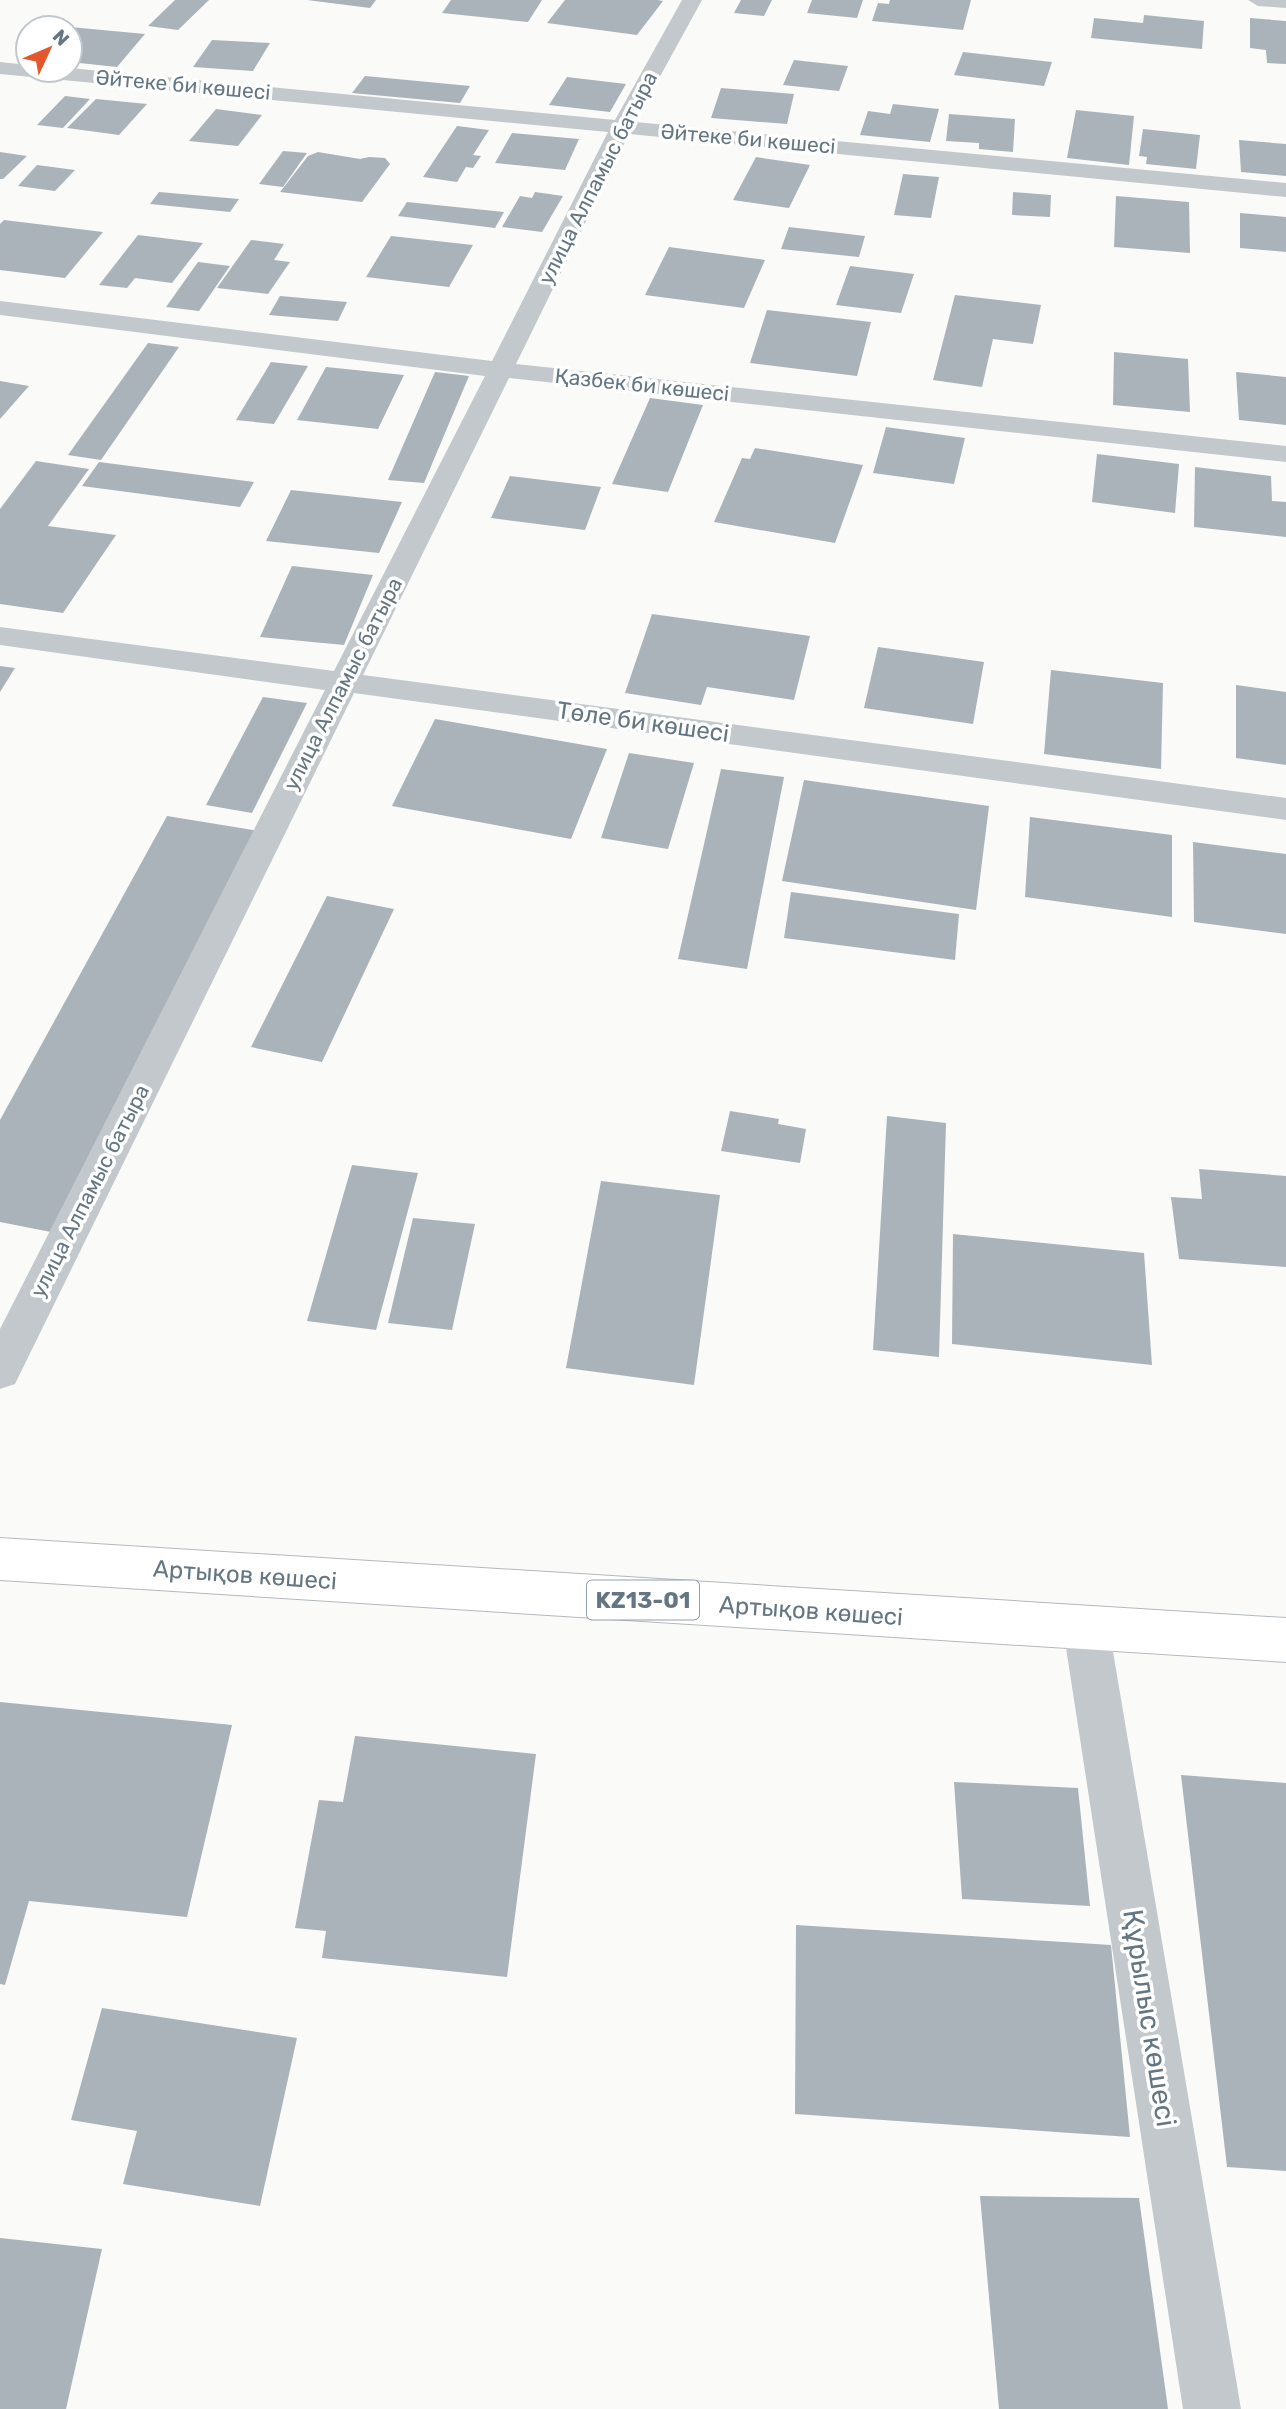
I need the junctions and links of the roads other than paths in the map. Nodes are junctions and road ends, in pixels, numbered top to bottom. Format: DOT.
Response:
graph roads {
  1 [pos="692,0"];
  2 [pos="1258,0"];
  3 [pos="1286,2"];
  4 [pos="0,68"];
  5 [pos="622,127"];
  6 [pos="1286,190"];
  7 [pos="0,308"];
  8 [pos="500,370"];
  9 [pos="1286,454"];
  10 [pos="0,636"];
  11 [pos="345,682"];
  12 [pos="1286,809"];
  13 [pos="0,1371"];
  14 [pos="0,1559"];
  15 [pos="1086,1628"];
  16 [pos="1286,1640"];
  17 [pos="1212,2409"];
  1 -- 5 [label="street, улица Алпамыс батыра"];
  2 -- 3 [label="street"];
  4 -- 5 [label="street, Әйтеке би көшесі"];
  5 -- 6 [label="street, Әйтеке би көшесі"];
  5 -- 8 [label="street, улица Алпамыс батыра"];
  7 -- 8 [label="street, Қазбек би көшесі"];
  8 -- 9 [label="street, Қазбек би көшесі"];
  8 -- 11 [label="street, улица Алпамыс батыра"];
  10 -- 11 [label="street, Төле би көшесі"];
  11 -- 12 [label="street, Төле би көшесі"];
  11 -- 13 [label="street, улица Алпамыс батыра"];
  14 -- 15 [label="highway, Артықов көшесі / KZ13-01"];
  15 -- 16 [label="highway, Артықов көшесі / KZ13-01"];
  15 -- 17 [label="street, Құрылыс көшесі"];
}
